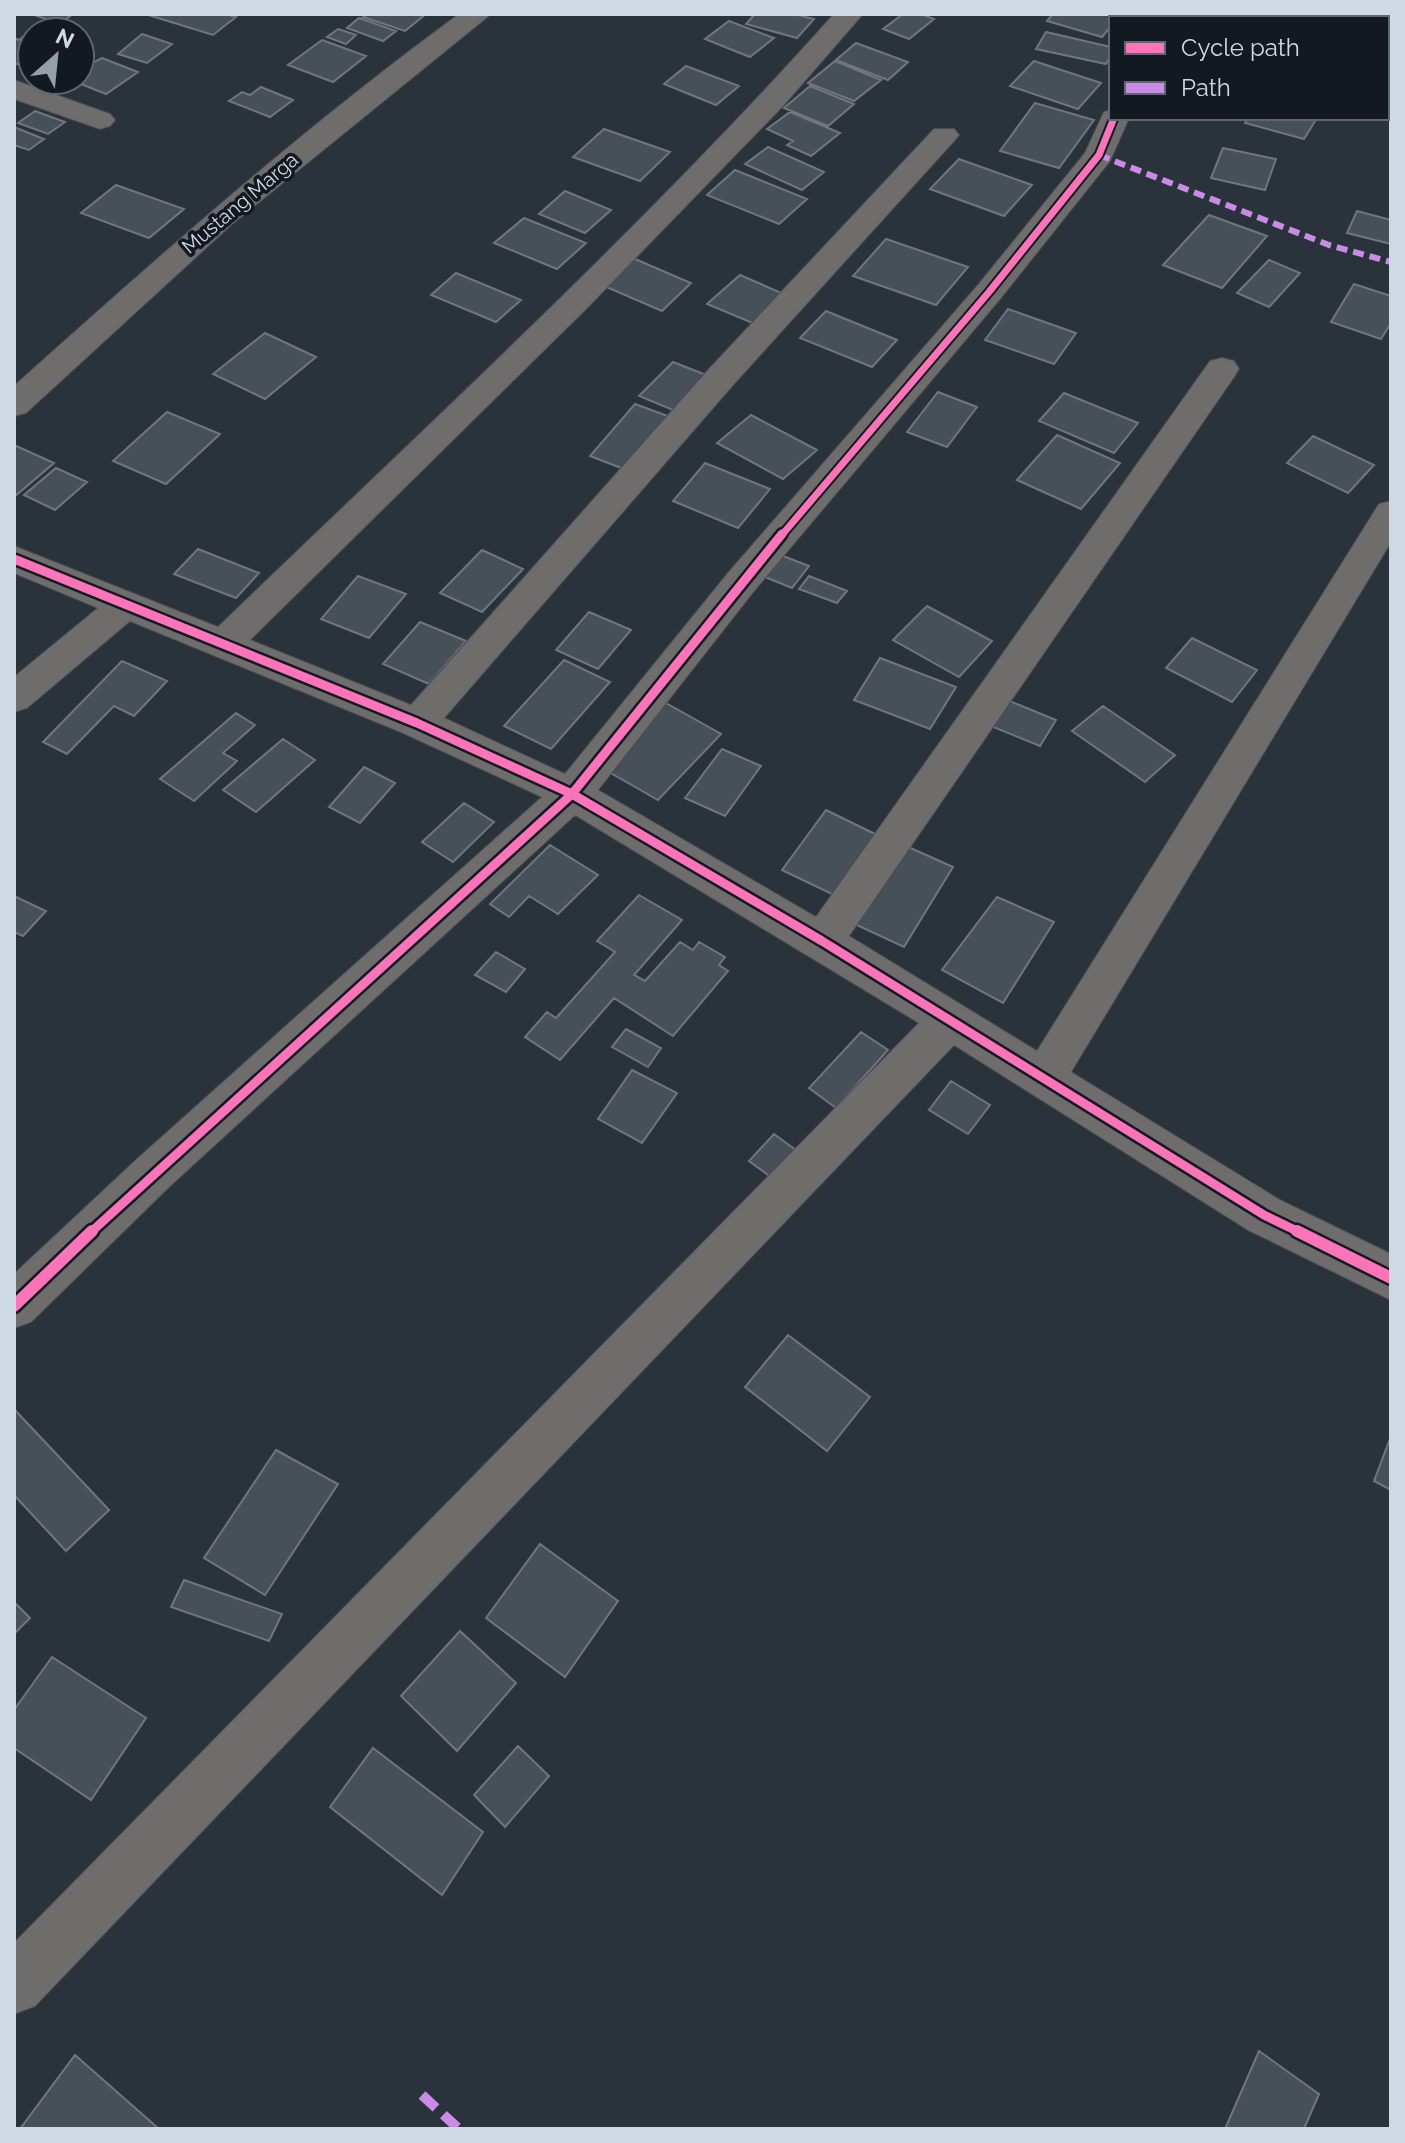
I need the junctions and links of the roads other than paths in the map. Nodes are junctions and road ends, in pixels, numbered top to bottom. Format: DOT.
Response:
graph roads {
  1 [pos="477,14"];
  2 [pos="849,14"];
  3 [pos="14,89"];
  4 [pos="100,120"];
  5 [pos="1113,120"];
  6 [pos="944,135"];
  7 [pos="1222,369"];
  8 [pos="14,405"];
  9 [pos="1391,513"];
  10 [pos="14,559"];
  11 [pos="125,605"];
  12 [pos="223,644"];
  13 [pos="14,698"];
  14 [pos="417,723"];
  15 [pos="572,794"];
  16 [pos="822,941"];
  17 [pos="949,1021"];
  18 [pos="1043,1079"];
  19 [pos="1391,1278"];
  20 [pos="14,1306"];
  21 [pos="14,1985"];
  1 -- 8 [label="street, Mustang Marga"];
  2 -- 12 [label="street"];
  3 -- 4 [label="street"];
  5 -- 15 [label="street"];
  6 -- 14 [label="street"];
  7 -- 16 [label="street"];
  9 -- 18 [label="street"];
  10 -- 11 [label="street"];
  11 -- 12 [label="street"];
  11 -- 13 [label="street"];
  12 -- 14 [label="street"];
  14 -- 15 [label="street"];
  15 -- 16 [label="street"];
  15 -- 20 [label="street"];
  16 -- 17 [label="street"];
  17 -- 18 [label="street"];
  17 -- 21 [label="street"];
  18 -- 19 [label="street"];
}
